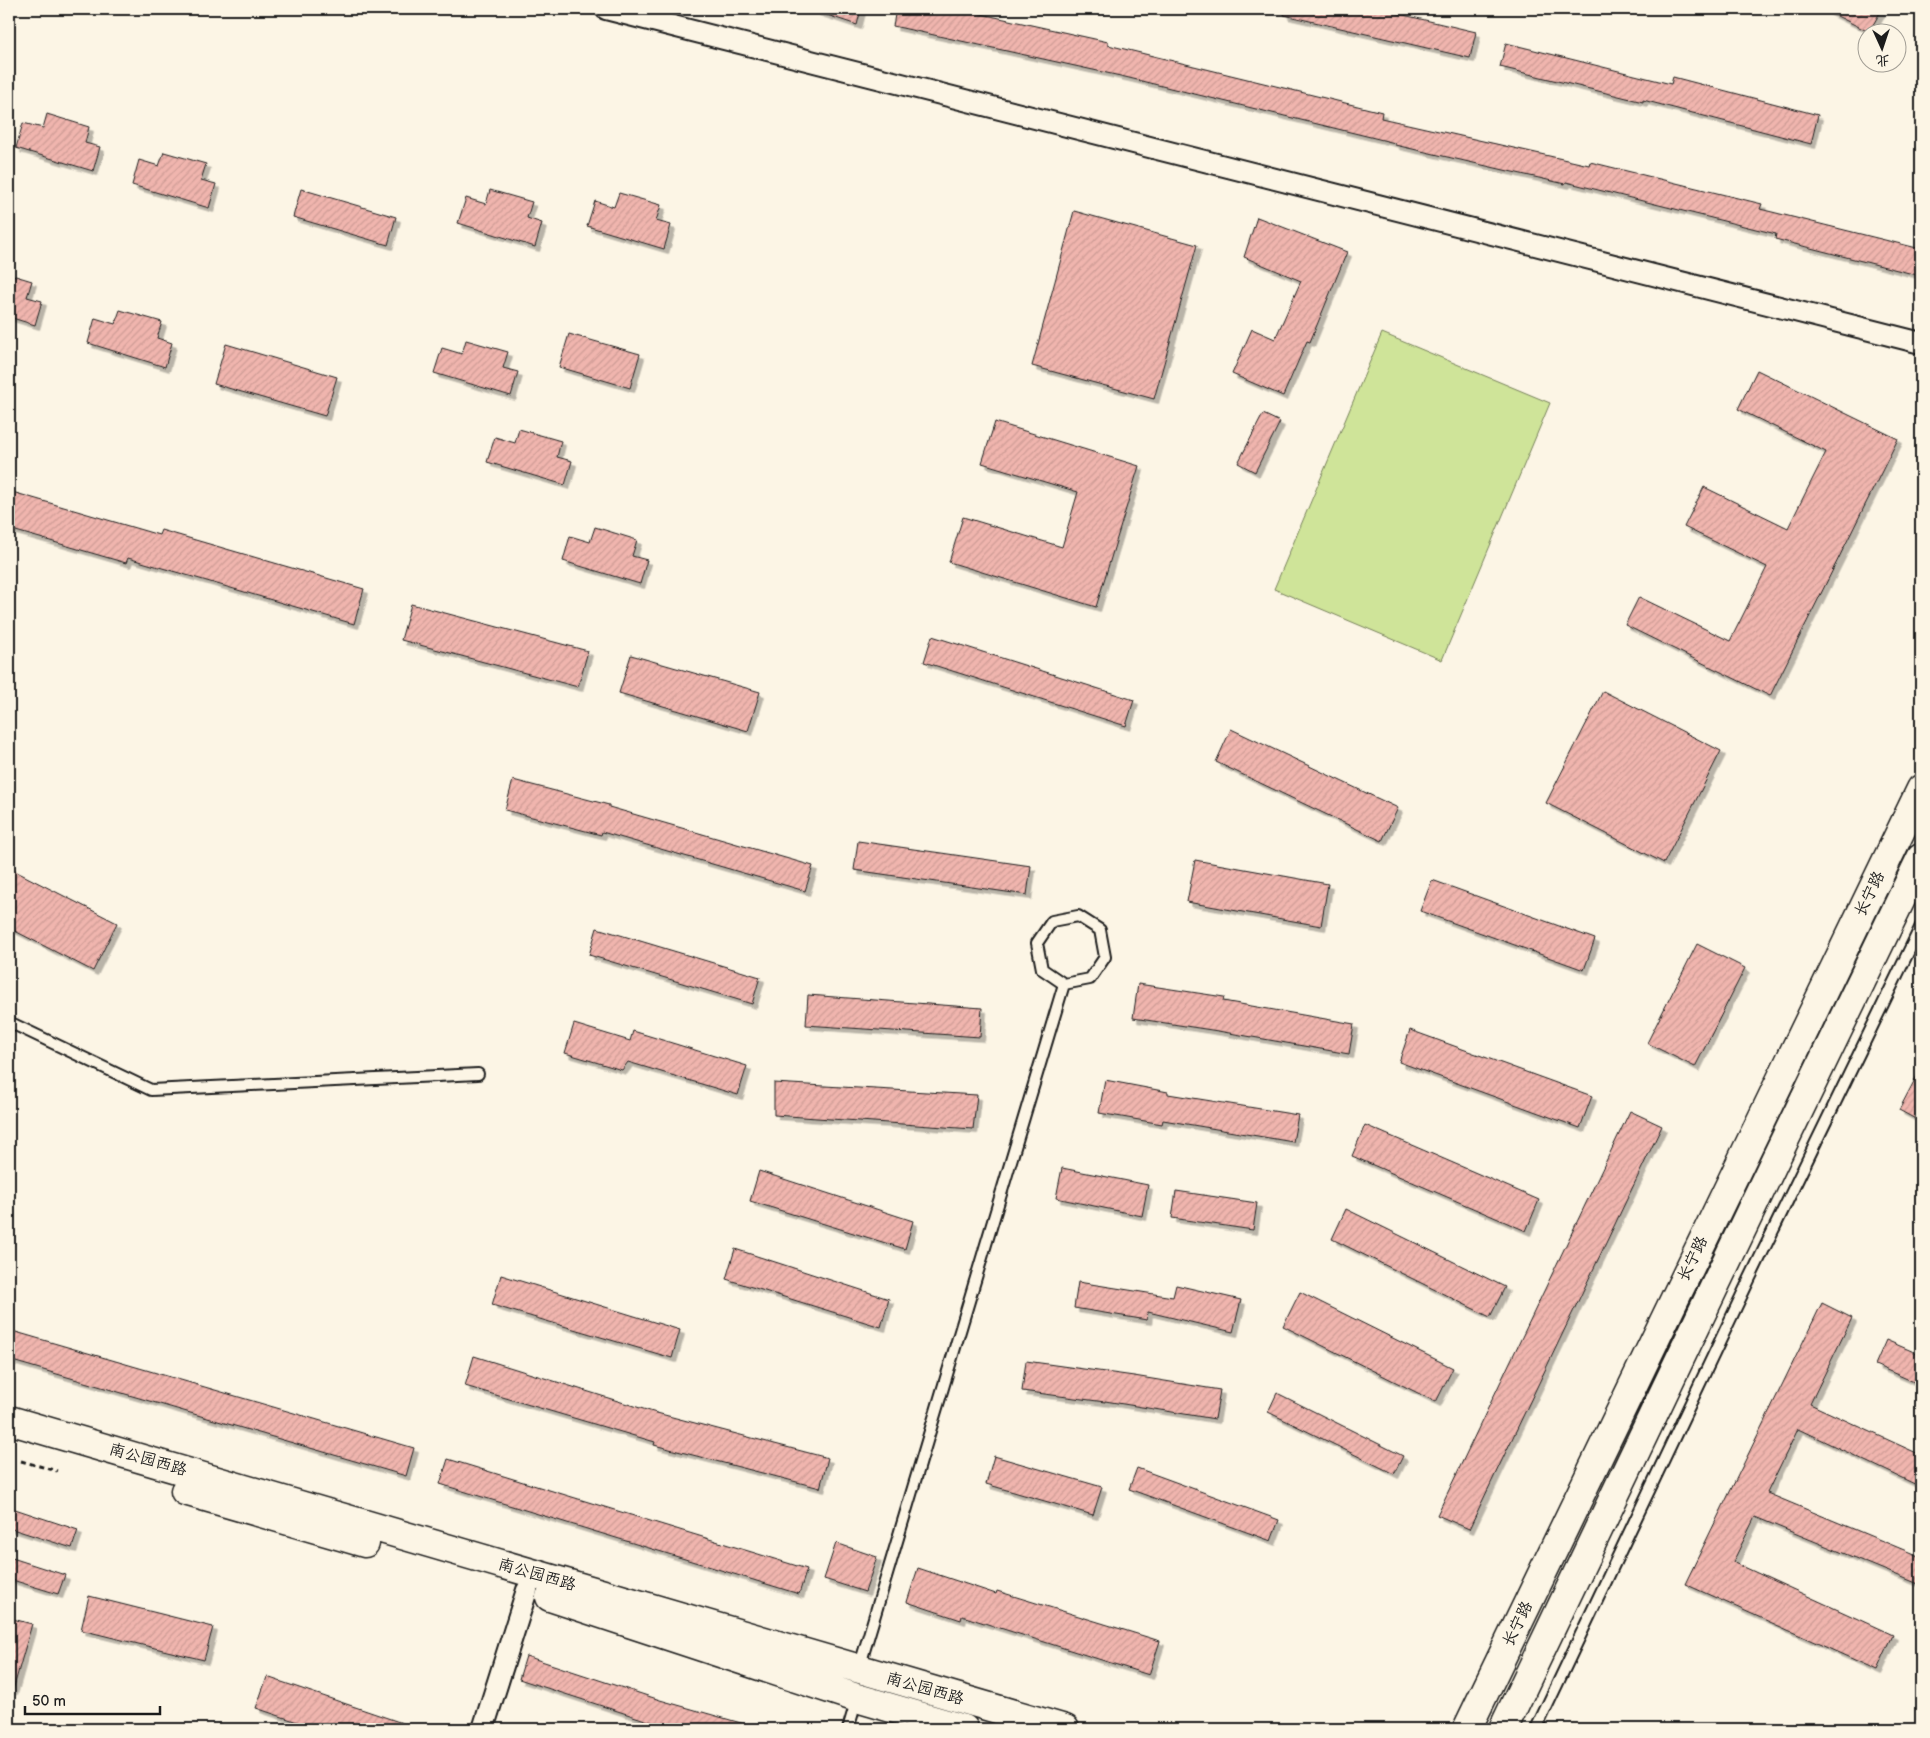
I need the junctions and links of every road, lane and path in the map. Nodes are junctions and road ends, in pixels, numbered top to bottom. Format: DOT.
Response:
graph roads {
  1 [pos="606,9"];
  2 [pos="1921,343"];
  3 [pos="1921,789"];
  4 [pos="1921,858"];
  5 [pos="1921,926"];
  6 [pos="1064,984"];
  7 [pos="9,1022"];
  8 [pos="478,1074"];
  9 [pos="9,1420"];
  10 [pos="15,1450"];
  11 [pos="57,1471"];
  12 [pos="527,1590"];
  13 [pos="858,1670"];
  14 [pos="857,1698"];
  15 [pos="483,1729"];
  16 [pos="848,1729"];
  17 [pos="964,1729"];
  18 [pos="1065,1729"];
  19 [pos="1467,1729"];
  20 [pos="1503,1729"];
  21 [pos="1536,1729"];
  1 -- 2 [label="street"];
  3 -- 19 [label="main road, 长宁路"];
  4 -- 20 [label="main road, 长宁路"];
  5 -- 21 [label="lane"];
  6 -- 6 [label="lane"];
  6 -- 13 [label="lane"];
  7 -- 8 [label="lane"];
  9 -- 13 [label="main road, 南公园西路"];
  10 -- 11 [label="path"];
  10 -- 12 [label="main road, 南公园西路"];
  12 -- 14 [label="main road, 南公园西路"];
  12 -- 15 [label="street"];
  13 -- 18 [label="main road, 南公园西路"];
  14 -- 16 [label="lane"];
  14 -- 17 [label="main road, 南公园西路"];
}
